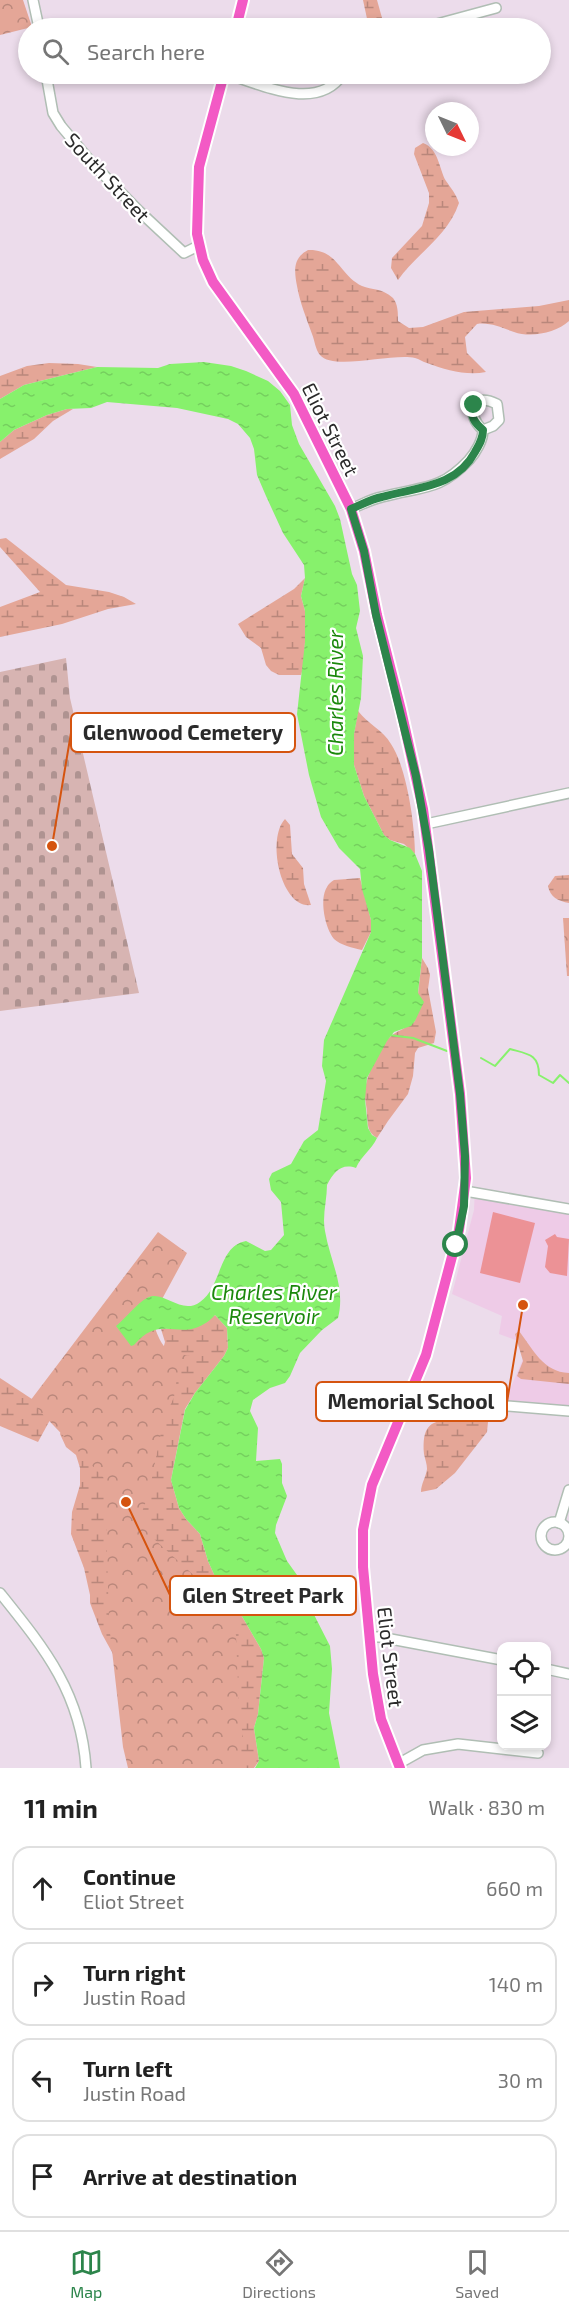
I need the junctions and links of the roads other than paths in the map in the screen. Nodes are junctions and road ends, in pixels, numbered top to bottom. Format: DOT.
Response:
graph roads {
  1 [pos="33,0"];
  2 [pos="243,0"];
  3 [pos="496,8"];
  4 [pos="37,18"];
  5 [pos="238,18"];
  6 [pos="459,18"];
  7 [pos="48,84"];
  8 [pos="222,84"];
  9 [pos="260,84"];
  10 [pos="336,84"];
  11 [pos="200,245"];
  12 [pos="483,430"];
  13 [pos="351,509"];
  14 [pos="569,793"];
  15 [pos="426,824"];
  16 [pos="465,1191"];
  17 [pos="569,1209"];
  18 [pos="411,1395"];
  19 [pos="569,1411"];
  20 [pos="569,1490"];
  21 [pos="559,1523"];
  22 [pos="0,1593"];
  23 [pos="370,1637"];
  24 [pos="497,1658"];
  25 [pos="551,1670"];
  26 [pos="569,1674"];
  27 [pos="538,1753"];
  28 [pos="399,1766"];
  29 [pos="86,1768"];
  1 -- 4 [label="street"];
  2 -- 5 [label="main road"];
  3 -- 6 [label="street"];
  7 -- 11 [label="street, South Street"];
  8 -- 11 [label="main road, Eliot Street"];
  9 -- 10 [label="street"];
  11 -- 13 [label="main road, Eliot Street"];
  12 -- 13 [label="street"];
  13 -- 15 [label="main road, Eliot Street"];
  14 -- 15 [label="street"];
  15 -- 16 [label="main road, Eliot Street"];
  16 -- 17 [label="street"];
  16 -- 18 [label="main road, Eliot Street"];
  18 -- 19 [label="street"];
  18 -- 23 [label="main road, Eliot Street"];
  20 -- 21 [label="street"];
  22 -- 29 [label="street"];
  23 -- 24 [label="street"];
  23 -- 28 [label="main road, Eliot Street"];
  25 -- 26 [label="street"];
  27 -- 28 [label="street"];
}
